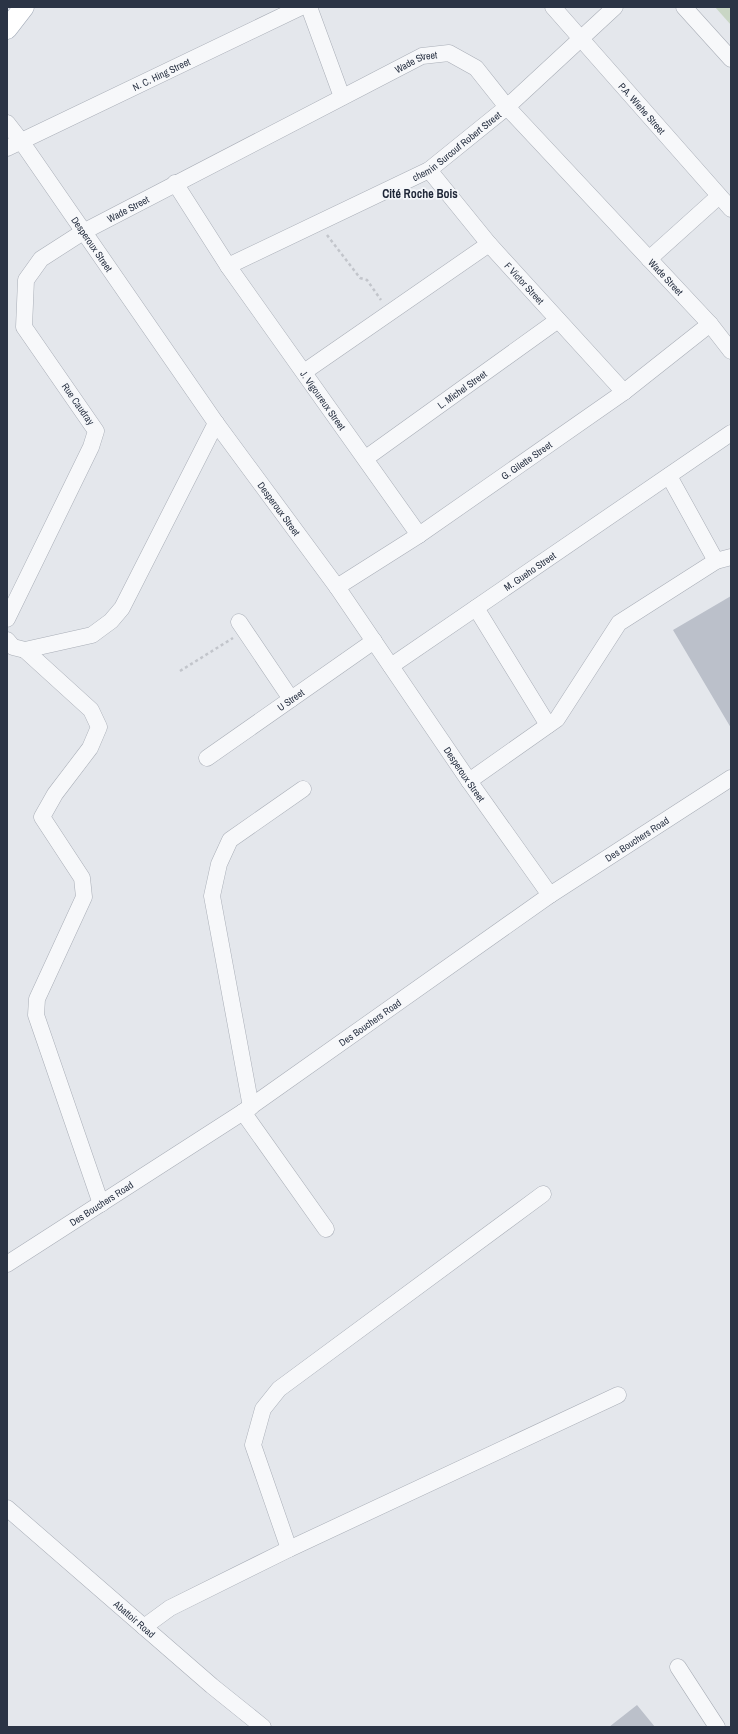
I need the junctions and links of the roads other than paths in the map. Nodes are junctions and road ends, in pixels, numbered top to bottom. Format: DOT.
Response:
graph roads {
  1 [pos="24,7"];
  2 [pos="301,7"];
  3 [pos="309,7"];
  4 [pos="553,7"];
  5 [pos="614,7"];
  6 [pos="684,7"];
  7 [pos="7,29"];
  8 [pos="580,40"];
  9 [pos="731,59"];
  10 [pos="342,97"];
  11 [pos="507,108"];
  12 [pos="7,123"];
  13 [pos="14,144"];
  14 [pos="429,170"];
  15 [pos="175,183"];
  16 [pos="719,196"];
  17 [pos="731,210"];
  18 [pos="83,232"];
  19 [pos="488,244"];
  20 [pos="649,259"];
  21 [pos="228,266"];
  22 [pos="558,320"];
  23 [pos="710,324"];
  24 [pos="731,351"];
  25 [pos="304,372"];
  26 [pos="624,392"];
  27 [pos="216,423"];
  28 [pos="731,433"];
  29 [pos="366,458"];
  30 [pos="669,476"];
  31 [pos="419,535"];
  32 [pos="723,559"];
  33 [pos="337,587"];
  34 [pos="476,608"];
  35 [pos="7,619"];
  36 [pos="242,626"];
  37 [pos="7,640"];
  38 [pos="374,641"];
  39 [pos="25,650"];
  40 [pos="391,666"];
  41 [pos="291,699"];
  42 [pos="548,725"];
  43 [pos="208,758"];
  44 [pos="731,778"];
  45 [pos="469,781"];
  46 [pos="303,789"];
  47 [pos="550,895"];
  48 [pos="247,1110"];
  49 [pos="544,1194"];
  50 [pos="100,1204"];
  51 [pos="326,1229"];
  52 [pos="7,1264"];
  53 [pos="618,1395"];
  54 [pos="7,1508"];
  55 [pos="289,1549"];
  56 [pos="144,1627"];
  57 [pos="678,1667"];
  58 [pos="263,1727"];
  59 [pos="717,1727"];
  1 -- 7 [label="main road"];
  2 -- 13 [label="street, N. C. Hing Street"];
  3 -- 10 [label="street"];
  4 -- 8 [label="street, P.A. Wiehe Street"];
  5 -- 8 [label="street, chemin Surcouf Robert Street"];
  6 -- 9 [label="street"];
  8 -- 11 [label="street, chemin Surcouf Robert Street"];
  8 -- 16 [label="street, P.A. Wiehe Street"];
  10 -- 11 [label="street, Wade Street"];
  10 -- 15 [label="street, Wade Street"];
  11 -- 14 [label="street, chemin Surcouf Robert Street"];
  11 -- 20 [label="street, Wade Street"];
  12 -- 13 [label="street, Desperoux Street"];
  13 -- 18 [label="street, Desperoux Street"];
  14 -- 19 [label="street, F Victor Street"];
  14 -- 21 [label="street, chemin Surcouf Robert Street"];
  15 -- 18 [label="street, Wade Street"];
  15 -- 21 [label="street, J. Vigoureux Street"];
  16 -- 17 [label="street, P.A. Wiehe Street"];
  16 -- 20 [label="street"];
  18 -- 27 [label="street, Desperoux Street"];
  18 -- 35 [label="street, Rue Caudray"];
  19 -- 22 [label="street, F Victor Street"];
  19 -- 25 [label="street"];
  20 -- 23 [label="street, Wade Street"];
  21 -- 25 [label="street, J. Vigoureux Street"];
  22 -- 26 [label="street, F Victor Street"];
  22 -- 29 [label="street, L. Michel Street"];
  23 -- 24 [label="street, Wade Street"];
  23 -- 26 [label="street, G. Gilette Street"];
  25 -- 29 [label="street, J. Vigoureux Street"];
  26 -- 31 [label="street, G. Gilette Street"];
  27 -- 33 [label="street, Desperoux Street"];
  27 -- 39 [label="street"];
  28 -- 30 [label="street, M. Gueho Street"];
  29 -- 31 [label="street, J. Vigoureux Street"];
  30 -- 32 [label="street"];
  30 -- 34 [label="street, M. Gueho Street"];
  31 -- 33 [label="street, G. Gilette Street"];
  32 -- 42 [label="street"];
  33 -- 38 [label="street, Desperoux Street"];
  34 -- 40 [label="street, M. Gueho Street"];
  34 -- 42 [label="street"];
  36 -- 41 [label="street"];
  37 -- 39 [label="street"];
  38 -- 40 [label="street, Desperoux Street"];
  38 -- 41 [label="street, U Street"];
  39 -- 50 [label="street"];
  40 -- 45 [label="street, Desperoux Street"];
  41 -- 43 [label="street, U Street"];
  42 -- 45 [label="street"];
  44 -- 47 [label="street, Des Bouchers Road"];
  45 -- 47 [label="street, Desperoux Street"];
  46 -- 48 [label="street"];
  47 -- 48 [label="street, Des Bouchers Road"];
  48 -- 50 [label="street, Des Bouchers Road"];
  48 -- 51 [label="street"];
  49 -- 55 [label="street"];
  50 -- 52 [label="street, Des Bouchers Road"];
  53 -- 55 [label="street"];
  54 -- 56 [label="street, Abattoir Road"];
  55 -- 56 [label="street"];
  56 -- 58 [label="street, Abattoir Road"];
  57 -- 59 [label="street"];
}
